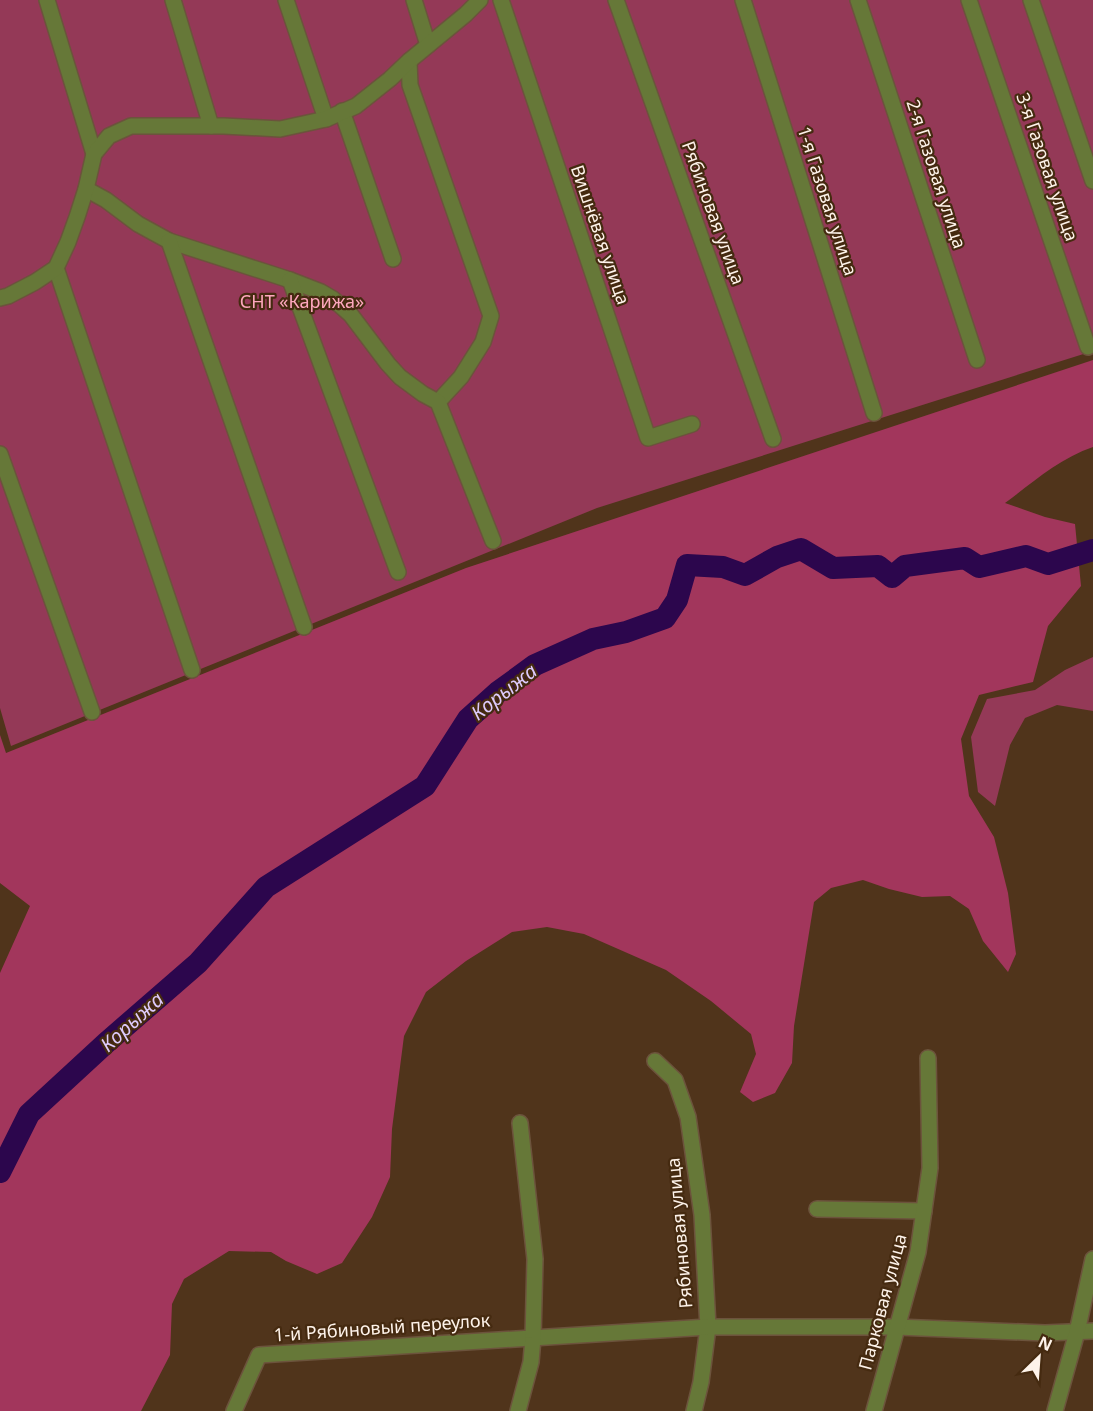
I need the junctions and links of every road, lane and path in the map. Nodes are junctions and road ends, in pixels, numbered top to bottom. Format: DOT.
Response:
graph roads {
  1 [pos="47,0"];
  2 [pos="173,0"];
  3 [pos="286,0"];
  4 [pos="414,0"];
  5 [pos="480,0"];
  6 [pos="501,0"];
  7 [pos="616,0"];
  8 [pos="743,0"];
  9 [pos="858,0"];
  10 [pos="969,0"];
  11 [pos="1031,0"];
  12 [pos="428,45"];
  13 [pos="409,61"];
  14 [pos="342,111"];
  15 [pos="326,119"];
  16 [pos="211,126"];
  17 [pos="94,154"];
  18 [pos="1093,181"];
  19 [pos="86,189"];
  20 [pos="169,241"];
  21 [pos="393,259"];
  22 [pos="56,268"];
  23 [pos="290,280"];
  24 [pos="0,298"];
  25 [pos="1088,347"];
  26 [pos="976,360"];
  27 [pos="438,402"];
  28 [pos="874,413"];
  29 [pos="692,424"];
  30 [pos="773,439"];
  31 [pos="0,454"];
  32 [pos="493,541"];
  33 [pos="398,572"];
  34 [pos="304,627"];
  35 [pos="192,670"];
  36 [pos="92,712"];
  37 [pos="928,1058"];
  38 [pos="655,1061"];
  39 [pos="520,1123"];
  40 [pos="817,1209"];
  41 [pos="924,1211"];
  42 [pos="1093,1259"];
  43 [pos="708,1327"];
  44 [pos="897,1327"];
  45 [pos="1093,1331"];
  46 [pos="1077,1332"];
  47 [pos="533,1338"];
  48 [pos="234,1411"];
  49 [pos="518,1411"];
  50 [pos="694,1411"];
  51 [pos="874,1411"];
  52 [pos="1055,1411"];
  1 -- 17 [label="street"];
  2 -- 16 [label="street"];
  3 -- 15 [label="street"];
  4 -- 12 [label="street"];
  5 -- 12 [label="street"];
  6 -- 29 [label="street, Вишнёвая улица"];
  7 -- 30 [label="street, Рябиновая улица"];
  8 -- 28 [label="street, 1-я Газовая улица"];
  9 -- 26 [label="street, 2-я Газовая улица"];
  10 -- 25 [label="street, 3-я Газовая улица"];
  11 -- 18 [label="street"];
  12 -- 13 [label="street"];
  13 -- 14 [label="street"];
  13 -- 27 [label="street"];
  14 -- 15 [label="street"];
  14 -- 21 [label="street"];
  15 -- 16 [label="street"];
  16 -- 17 [label="street"];
  17 -- 19 [label="street"];
  19 -- 20 [label="street"];
  19 -- 22 [label="street"];
  20 -- 23 [label="street"];
  20 -- 34 [label="street"];
  22 -- 24 [label="street"];
  22 -- 35 [label="street"];
  23 -- 27 [label="street"];
  23 -- 33 [label="street"];
  27 -- 32 [label="street"];
  31 -- 36 [label="street"];
  37 -- 41 [label="street, Парковая улица"];
  38 -- 43 [label="street, Рябиновая улица"];
  39 -- 47 [label="street"];
  40 -- 41 [label="street"];
  41 -- 44 [label="street, Парковая улица"];
  42 -- 46 [label="street"];
  43 -- 44 [label="street"];
  43 -- 47 [label="street"];
  43 -- 50 [label="street, Рябиновая улица"];
  44 -- 46 [label="street"];
  44 -- 51 [label="street, Парковая улица"];
  45 -- 46 [label="street"];
  46 -- 52 [label="street"];
  47 -- 48 [label="street, 1-й Рябиновый переулок"];
  47 -- 49 [label="street"];
}
